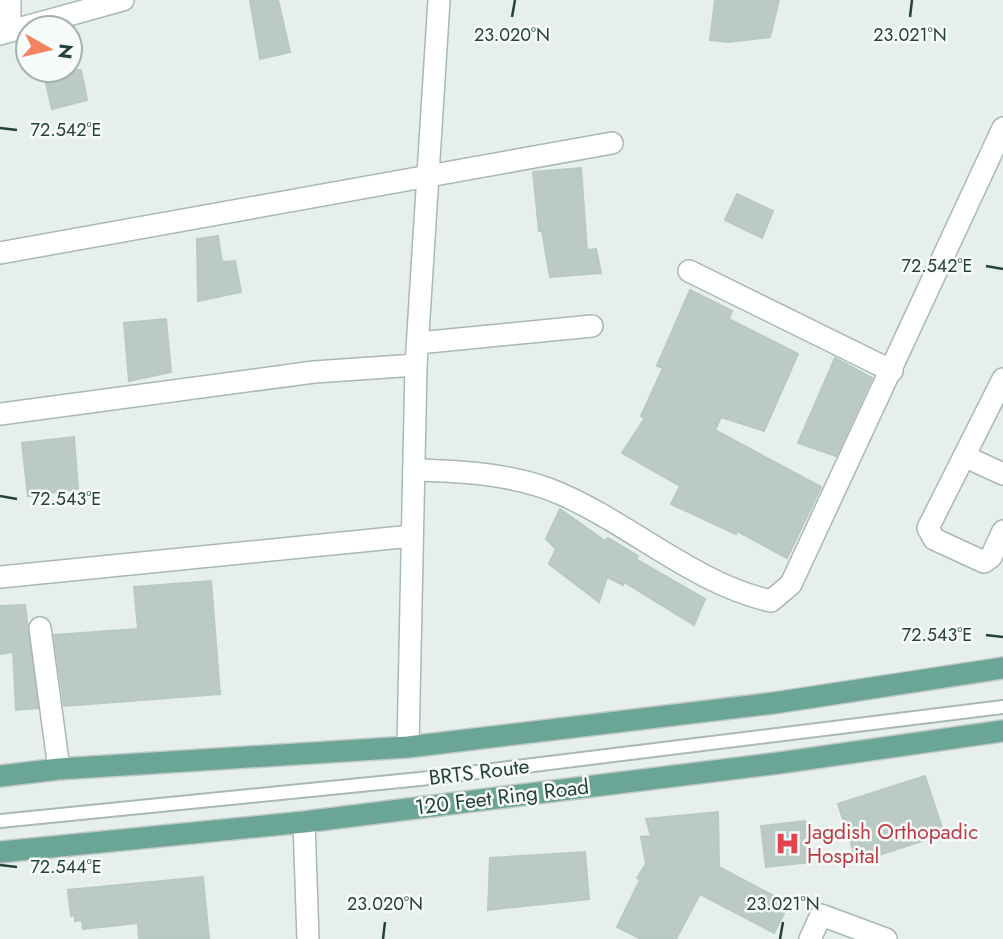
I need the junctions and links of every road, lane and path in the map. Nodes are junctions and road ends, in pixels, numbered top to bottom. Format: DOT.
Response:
graph roads {
  1 [pos="10,0"];
  2 [pos="123,0"];
  3 [pos="439,0"];
  4 [pos="5,32"];
  5 [pos="1003,128"];
  6 [pos="612,143"];
  7 [pos="428,174"];
  8 [pos="0,253"];
  9 [pos="689,271"];
  10 [pos="592,326"];
  11 [pos="418,343"];
  12 [pos="416,365"];
  13 [pos="892,372"];
  14 [pos="1003,380"];
  15 [pos="0,414"];
  16 [pos="964,456"];
  17 [pos="414,470"];
  18 [pos="1003,474"];
  19 [pos="1003,531"];
  20 [pos="412,536"];
  21 [pos="0,577"];
  22 [pos="40,628"];
  23 [pos="1003,668"];
  24 [pos="1003,698"];
  25 [pos="1003,707"];
  26 [pos="956,711"];
  27 [pos="1003,731"];
  28 [pos="408,747"];
  29 [pos="59,769"];
  30 [pos="0,776"];
  31 [pos="0,821"];
  32 [pos="304,822"];
  33 [pos="0,852"];
  34 [pos="308,939"];
  35 [pos="810,939"];
  36 [pos="886,939"];
  1 -- 4 [label="street"];
  2 -- 4 [label="street"];
  3 -- 7 [label="street"];
  5 -- 13 [label="street"];
  6 -- 7 [label="street"];
  7 -- 8 [label="street"];
  7 -- 11 [label="street"];
  9 -- 13 [label="street"];
  10 -- 11 [label="street"];
  11 -- 12 [label="street"];
  12 -- 15 [label="street"];
  12 -- 17 [label="street"];
  13 -- 17 [label="street"];
  14 -- 16 [label="street"];
  16 -- 18 [label="street"];
  16 -- 19 [label="street"];
  17 -- 20 [label="street"];
  20 -- 21 [label="street"];
  20 -- 28 [label="street"];
  22 -- 29 [label="street"];
  23 -- 28 [label="main road"];
  24 -- 26 [label="lane, BRTS Route"];
  25 -- 26 [label="lane, BRTS Route"];
  26 -- 31 [label="lane, BRTS Route"];
  27 -- 32 [label="main road, 120 Feet Ring Road"];
  28 -- 29 [label="main road"];
  29 -- 30 [label="main road"];
  32 -- 33 [label="main road, 120 Feet Ring Road"];
  32 -- 34 [label="street"];
  35 -- 36 [label="street"];
}
